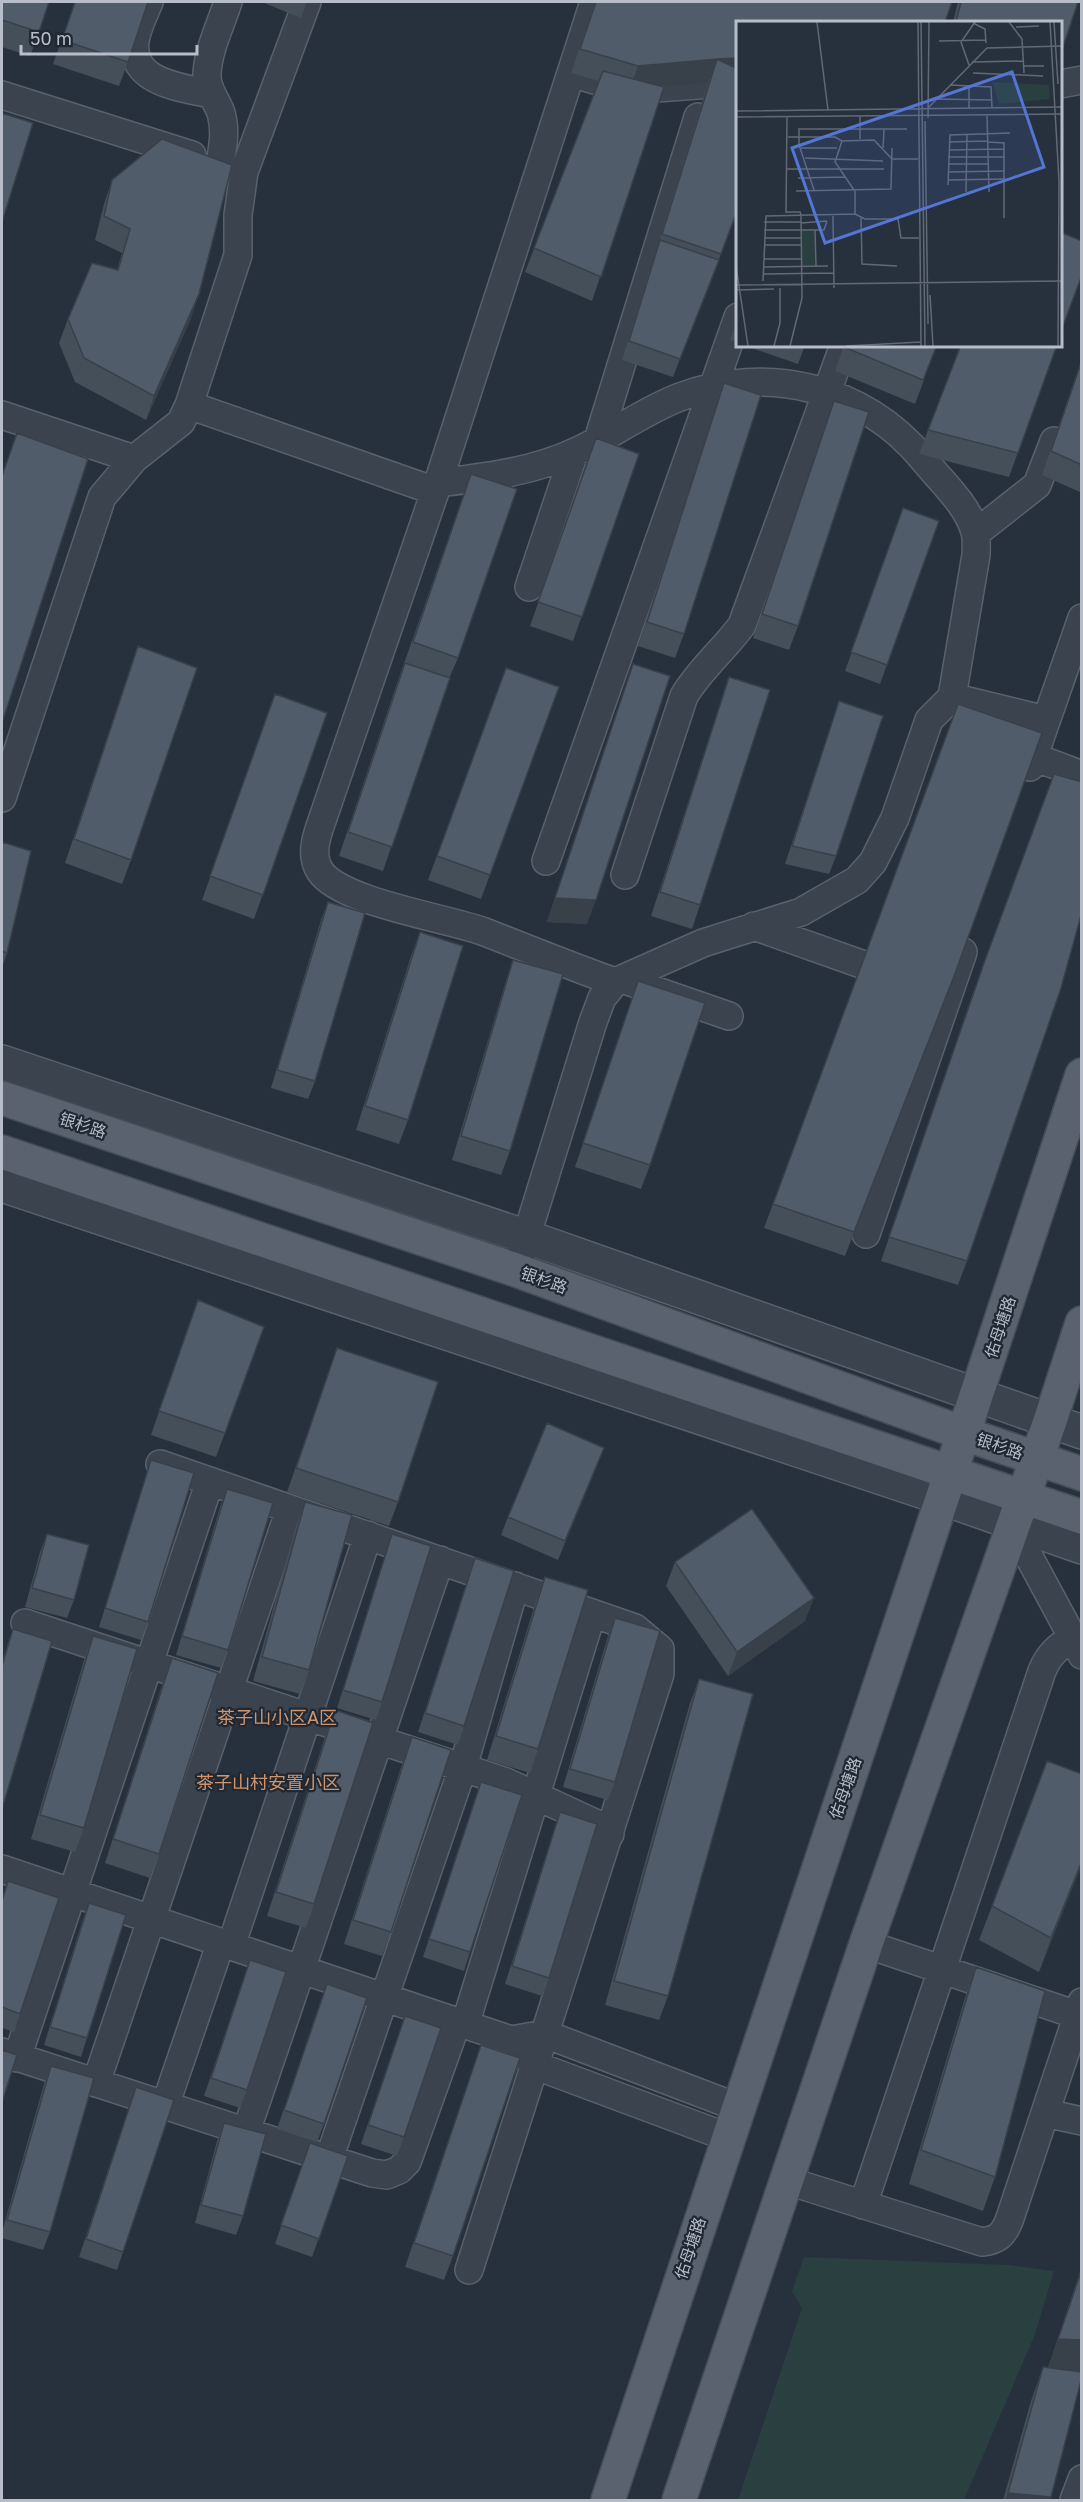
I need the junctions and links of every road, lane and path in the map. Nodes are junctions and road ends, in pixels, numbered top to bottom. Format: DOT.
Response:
graph roads {
  1 [pos="148,2"];
  2 [pos="228,2"];
  3 [pos="307,2"];
  4 [pos="594,2"];
  5 [pos="571,73"];
  6 [pos="712,73"];
  7 [pos="1082,80"];
  8 [pos="736,81"];
  9 [pos="1062,84"];
  10 [pos="210,93"];
  11 [pos="2,95"];
  12 [pos="232,168"];
  13 [pos="736,323"];
  14 [pos="844,346"];
  15 [pos="714,385"];
  16 [pos="828,392"];
  17 [pos="189,405"];
  18 [pos="1063,414"];
  19 [pos="2,415"];
  20 [pos="586,446"];
  21 [pos="134,459"];
  22 [pos="437,487"];
  23 [pos="976,533"];
  24 [pos="529,587"];
  25 [pos="1082,618"];
  26 [pos="952,697"];
  27 [pos="929,720"];
  28 [pos="1046,720"];
  29 [pos="960,731"];
  30 [pos="991,742"];
  31 [pos="1034,757"];
  32 [pos="1082,775"];
  33 [pos="1022,789"];
  34 [pos="2,798"];
  35 [pos="546,861"];
  36 [pos="625,875"];
  37 [pos="754,926"];
  38 [pos="971,930"];
  39 [pos="618,980"];
  40 [pos="929,988"];
  41 [pos="729,1016"];
  42 [pos="2,1062"];
  43 [pos="1082,1075"];
  44 [pos="2,1098"];
  45 [pos="2,1152"];
  46 [pos="2,1185"];
  47 [pos="866,1234"];
  48 [pos="527,1237"];
  49 [pos="516,1270"];
  50 [pos="1082,1323"];
  51 [pos="977,1396"];
  52 [pos="1050,1421"];
  53 [pos="1082,1432"];
  54 [pos="965,1434"];
  55 [pos="1037,1458"];
  56 [pos="159,1463"];
  57 [pos="1082,1474"];
  58 [pos="210,1481"];
  59 [pos="947,1486"];
  60 [pos="290,1509"];
  61 [pos="1016,1516"];
  62 [pos="1082,1517"];
  63 [pos="368,1535"];
  64 [pos="1082,1547"];
  65 [pos="440,1560"];
  66 [pos="514,1586"];
  67 [pos="592,1613"];
  68 [pos="25,1623"];
  69 [pos="1077,1646"];
  70 [pos="150,1664"];
  71 [pos="230,1690"];
  72 [pos="308,1716"];
  73 [pos="380,1740"];
  74 [pos="463,1767"];
  75 [pos="535,1794"];
  76 [pos="610,1834"];
  77 [pos="2,1869"];
  78 [pos="71,1892"];
  79 [pos="151,1919"];
  80 [pos="226,1944"];
  81 [pos="866,1944"];
  82 [pos="302,1970"];
  83 [pos="942,1971"];
  84 [pos="384,1997"];
  85 [pos="1079,2008"];
  86 [pos="461,2023"];
  87 [pos="545,2034"];
  88 [pos="511,2040"];
  89 [pos="9,2055"];
  90 [pos="534,2065"];
  91 [pos="96,2083"];
  92 [pos="165,2106"];
  93 [pos="1045,2113"];
  94 [pos="1082,2121"];
  95 [pos="732,2122"];
  96 [pos="246,2132"];
  97 [pos="329,2159"];
  98 [pos="785,2180"];
  99 [pos="863,2205"];
  100 [pos="469,2270"];
  101 [pos="1082,2479"];
  102 [pos="608,2500"];
  103 [pos="679,2500"];
  104 [pos="1074,2500"];
  1 -- 10 [label="street"];
  2 -- 10 [label="street"];
  3 -- 12 [label="street"];
  4 -- 5 [label="street"];
  5 -- 6 [label="street"];
  5 -- 22 [label="street"];
  6 -- 8 [label="street"];
  6 -- 20 [label="street"];
  7 -- 9 [label="street"];
  10 -- 12 [label="street"];
  11 -- 12 [label="street"];
  12 -- 17 [label="street"];
  13 -- 15 [label="street"];
  14 -- 16 [label="street"];
  15 -- 16 [label="street"];
  15 -- 20 [label="street"];
  15 -- 35 [label="street"];
  16 -- 23 [label="street"];
  16 -- 36 [label="street"];
  17 -- 21 [label="street"];
  17 -- 22 [label="street"];
  18 -- 23 [label="street"];
  19 -- 21 [label="street"];
  20 -- 22 [label="street"];
  20 -- 24 [label="street"];
  21 -- 34 [label="street"];
  22 -- 39 [label="street"];
  23 -- 26 [label="street"];
  25 -- 28 [label="street"];
  26 -- 27 [label="street"];
  26 -- 28 [label="street"];
  27 -- 29 [label="street"];
  27 -- 37 [label="street"];
  28 -- 31 [label="street"];
  30 -- 31 [label="street"];
  31 -- 32 [label="street"];
  31 -- 33 [label="street"];
  37 -- 39 [label="street"];
  37 -- 40 [label="street"];
  38 -- 40 [label="street"];
  39 -- 41 [label="street"];
  39 -- 48 [label="street"];
  40 -- 47 [label="street"];
  42 -- 48 [label="street, 银杉路"];
  43 -- 51 [label="main road, 佑母塘路"];
  44 -- 49 [label="main road, 银杉路"];
  45 -- 59 [label="main road"];
  46 -- 59 [label="street"];
  48 -- 49 [label="street"];
  48 -- 51 [label="street, 银杉路"];
  49 -- 54 [label="main road, 银杉路"];
  50 -- 52 [label="main road"];
  51 -- 52 [label="street, 银杉路"];
  51 -- 54 [label="main road, 佑母塘路"];
  52 -- 53 [label="street, 银杉路"];
  52 -- 55 [label="main road"];
  54 -- 55 [label="main road, 银杉路"];
  54 -- 59 [label="main road, 佑母塘路"];
  55 -- 57 [label="main road, 银杉路"];
  55 -- 61 [label="main road"];
  56 -- 58 [label="street"];
  58 -- 60 [label="street"];
  58 -- 70 [label="street"];
  59 -- 61 [label="main road"];
  59 -- 95 [label="main road, 佑母塘路"];
  60 -- 63 [label="street"];
  60 -- 71 [label="street"];
  61 -- 62 [label="main road"];
  61 -- 64 [label="street"];
  61 -- 69 [label="street"];
  61 -- 81 [label="main road"];
  63 -- 65 [label="street"];
  63 -- 72 [label="street"];
  65 -- 66 [label="street"];
  65 -- 73 [label="street"];
  66 -- 67 [label="street"];
  66 -- 74 [label="street"];
  67 -- 75 [label="street"];
  67 -- 76 [label="street"];
  68 -- 70 [label="street"];
  69 -- 83 [label="street"];
  70 -- 71 [label="street"];
  70 -- 78 [label="street"];
  71 -- 72 [label="street"];
  71 -- 79 [label="street"];
  72 -- 73 [label="street"];
  72 -- 80 [label="street"];
  73 -- 74 [label="street"];
  73 -- 82 [label="street"];
  74 -- 75 [label="street"];
  74 -- 84 [label="street"];
  75 -- 76 [label="street"];
  75 -- 86 [label="street"];
  76 -- 87 [label="street"];
  77 -- 78 [label="street"];
  78 -- 79 [label="street"];
  78 -- 89 [label="street"];
  79 -- 80 [label="street"];
  79 -- 91 [label="street"];
  80 -- 82 [label="street"];
  80 -- 92 [label="street"];
  81 -- 83 [label="street"];
  81 -- 98 [label="main road"];
  82 -- 84 [label="street"];
  82 -- 96 [label="street"];
  83 -- 85 [label="street"];
  83 -- 99 [label="street"];
  84 -- 86 [label="street"];
  84 -- 97 [label="street"];
  85 -- 93 [label="street"];
  86 -- 88 [label="street"];
  86 -- 97 [label="street"];
  87 -- 88 [label="street"];
  87 -- 90 [label="street"];
  87 -- 95 [label="street"];
  88 -- 90 [label="street"];
  89 -- 91 [label="street"];
  90 -- 95 [label="street"];
  90 -- 100 [label="street"];
  91 -- 92 [label="street"];
  92 -- 96 [label="street"];
  93 -- 94 [label="street"];
  93 -- 99 [label="street"];
  95 -- 102 [label="main road, 佑母塘路"];
  96 -- 97 [label="street"];
  98 -- 99 [label="street"];
  98 -- 103 [label="main road"];
  101 -- 104 [label="street"];
}
